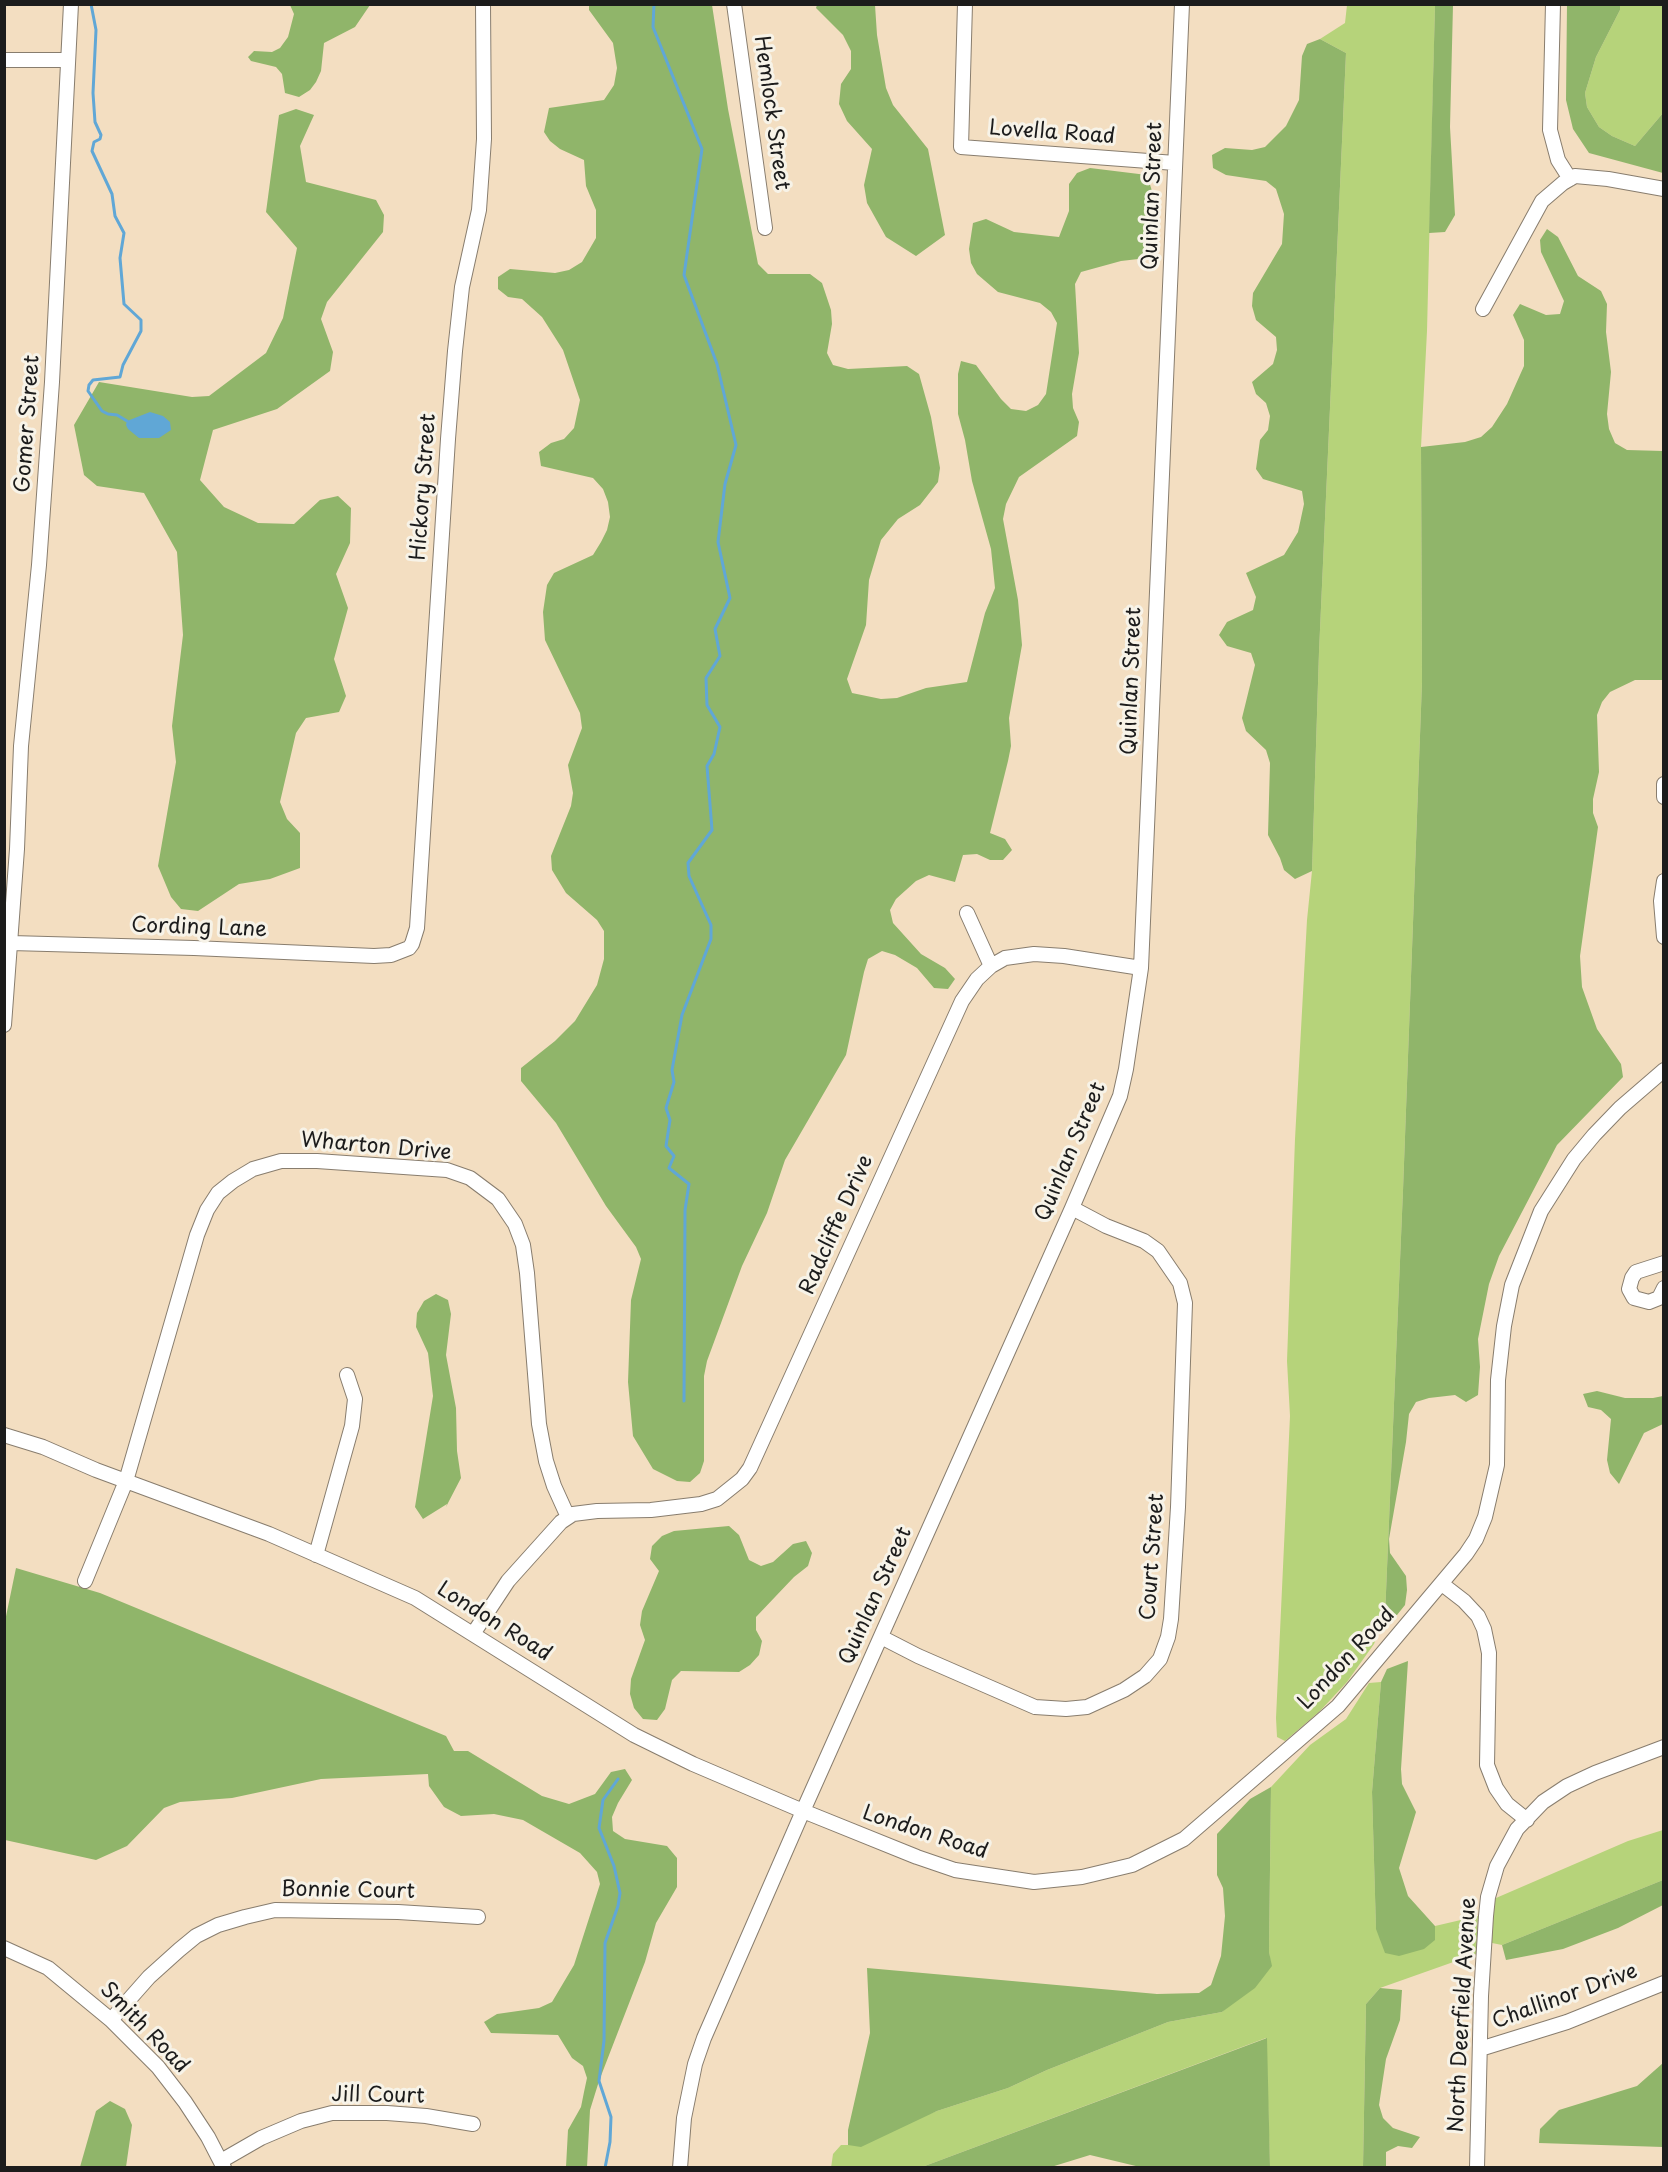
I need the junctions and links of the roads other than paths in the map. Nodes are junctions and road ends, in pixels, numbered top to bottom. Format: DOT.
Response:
graph roads {
  1 [pos="71,4"];
  2 [pos="483,4"];
  3 [pos="734,4"];
  4 [pos="965,4"];
  5 [pos="1182,4"];
  6 [pos="1553,4"];
  7 [pos="4,60"];
  8 [pos="68,60"];
  9 [pos="1175,163"];
  10 [pos="1570,179"];
  11 [pos="1664,189"];
  12 [pos="765,228"];
  13 [pos="1483,309"];
  14 [pos="1664,784"];
  15 [pos="1664,797"];
  16 [pos="11,848"];
  17 [pos="1664,881"];
  18 [pos="967,913"];
  19 [pos="1664,937"];
  20 [pos="11,943"];
  21 [pos="386,955"];
  22 [pos="991,966"];
  23 [pos="1141,968"];
  24 [pos="4,1025"];
  25 [pos="1664,1070"];
  26 [pos="1072,1208"];
  27 [pos="1664,1263"];
  28 [pos="1664,1288"];
  29 [pos="347,1376"];
  30 [pos="4,1435"];
  31 [pos="126,1481"];
  32 [pos="568,1517"];
  33 [pos="316,1555"];
  34 [pos="84,1581"];
  35 [pos="1442,1584"];
  36 [pos="473,1634"];
  37 [pos="881,1637"];
  38 [pos="1664,1747"];
  39 [pos="803,1811"];
  40 [pos="1527,1820"];
  41 [pos="478,1917"];
  42 [pos="4,1948"];
  43 [pos="1664,1983"];
  44 [pos="111,2020"];
  45 [pos="1480,2049"];
  46 [pos="473,2124"];
  47 [pos="222,2164"];
  48 [pos="680,2168"];
  49 [pos="1478,2168"];
  1 -- 8 [label="street, Gomer Street"];
  2 -- 21 [label="street, Hickory Street"];
  3 -- 12 [label="street, Hemlock Street"];
  4 -- 9 [label="street, Lovella Road"];
  5 -- 9 [label="street, Quinlan Street"];
  6 -- 10 [label="street"];
  7 -- 8 [label="street"];
  8 -- 16 [label="street, Gomer Street"];
  9 -- 23 [label="street, Quinlan Street"];
  10 -- 11 [label="street"];
  10 -- 13 [label="street"];
  14 -- 15 [label="street"];
  16 -- 20 [label="street, Gomer Street"];
  17 -- 19 [label="street"];
  18 -- 22 [label="street"];
  20 -- 21 [label="street, Cording Lane"];
  20 -- 24 [label="street, Gomer Street"];
  22 -- 23 [label="street, Radcliffe Drive"];
  22 -- 32 [label="street, Radcliffe Drive"];
  23 -- 26 [label="street, Quinlan Street"];
  25 -- 35 [label="street, London Road"];
  26 -- 37 [label="street, Quinlan Street"];
  26 -- 37 [label="street, Court Street"];
  27 -- 28 [label="street"];
  29 -- 33 [label="street"];
  30 -- 31 [label="street, London Road"];
  31 -- 32 [label="street, Wharton Drive"];
  31 -- 33 [label="street, London Road"];
  31 -- 34 [label="street, Wharton Drive"];
  32 -- 36 [label="street"];
  33 -- 36 [label="street, London Road"];
  35 -- 39 [label="street, London Road"];
  35 -- 40 [label="street"];
  36 -- 39 [label="street, London Road"];
  37 -- 39 [label="street, Quinlan Street"];
  38 -- 40 [label="street, North Deerfield Avenue"];
  39 -- 48 [label="street, Quinlan Street"];
  40 -- 45 [label="street, North Deerfield Avenue"];
  41 -- 44 [label="street, Bonnie Court"];
  42 -- 44 [label="street, Smith Road"];
  43 -- 45 [label="street, Challinor Drive"];
  44 -- 47 [label="street, Smith Road"];
  45 -- 49 [label="street, North Deerfield Avenue"];
  46 -- 47 [label="street, Jill Court"];
}
